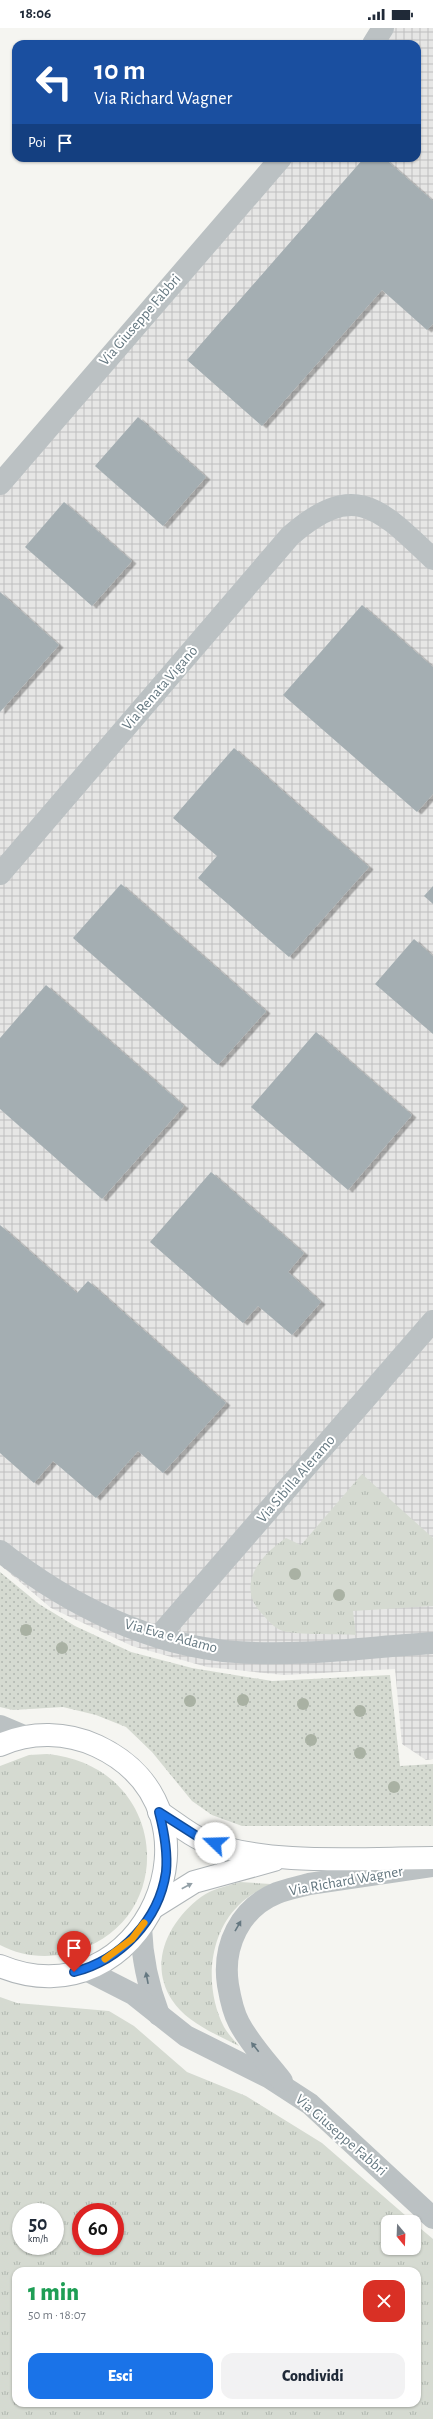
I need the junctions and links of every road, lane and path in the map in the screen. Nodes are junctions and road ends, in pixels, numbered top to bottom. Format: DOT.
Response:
graph roads {
  1 [pos="383,28"];
  2 [pos="376,40"];
  3 [pos="278,162"];
  4 [pos="0,484"];
  5 [pos="433,559"];
  6 [pos="0,874"];
  7 [pos="433,1321"];
  8 [pos="0,1551"];
  9 [pos="159,1636"];
  10 [pos="433,1643"];
  11 [pos="0,1726"];
  12 [pos="26,1737"];
  13 [pos="0,1745"];
  14 [pos="159,1812"];
  15 [pos="284,1858"];
  16 [pos="433,1858"];
  17 [pos="433,1866"];
  18 [pos="154,1907"];
  19 [pos="141,1928"];
  20 [pos="0,1966"];
  21 [pos="84,1969"];
  22 [pos="159,2015"];
  23 [pos="288,2089"];
  24 [pos="433,2218"];
  1 -- 2 [label="street"];
  3 -- 4 [label="street, Via Giuseppe Fabbri"];
  5 -- 6 [label="street, Via Renata Viganò"];
  7 -- 9 [label="street, Via Sibilla Aleramo"];
  8 -- 9 [label="street, Via Eva e Adamo"];
  9 -- 10 [label="street, Via Eva e Adamo"];
  11 -- 12 [label="street"];
  12 -- 13 [label="main road, Via Richard Wagner"];
  12 -- 14 [label="main road, Via Richard Wagner"];
  14 -- 15 [label="main road, Via Richard Wagner"];
  14 -- 18 [label="main road, Via Richard Wagner"];
  15 -- 16 [label="main road, Via Richard Wagner"];
  18 -- 15 [label="main road, Via Richard Wagner, one-way"];
  23 -- 17 [label="street, Via Richard Wagner, one-way"];
  18 -- 19 [label="main road, Via Richard Wagner"];
  19 -- 21 [label="main road, Via Richard Wagner"];
  22 -- 19 [label="street, one-way"];
  20 -- 21 [label="main road, Via Richard Wagner"];
  21 -- 22 [label="street, Via Giuseppe Fabbri"];
  22 -- 23 [label="street, Via Giuseppe Fabbri"];
  23 -- 24 [label="street, Via Giuseppe Fabbri"];
}
